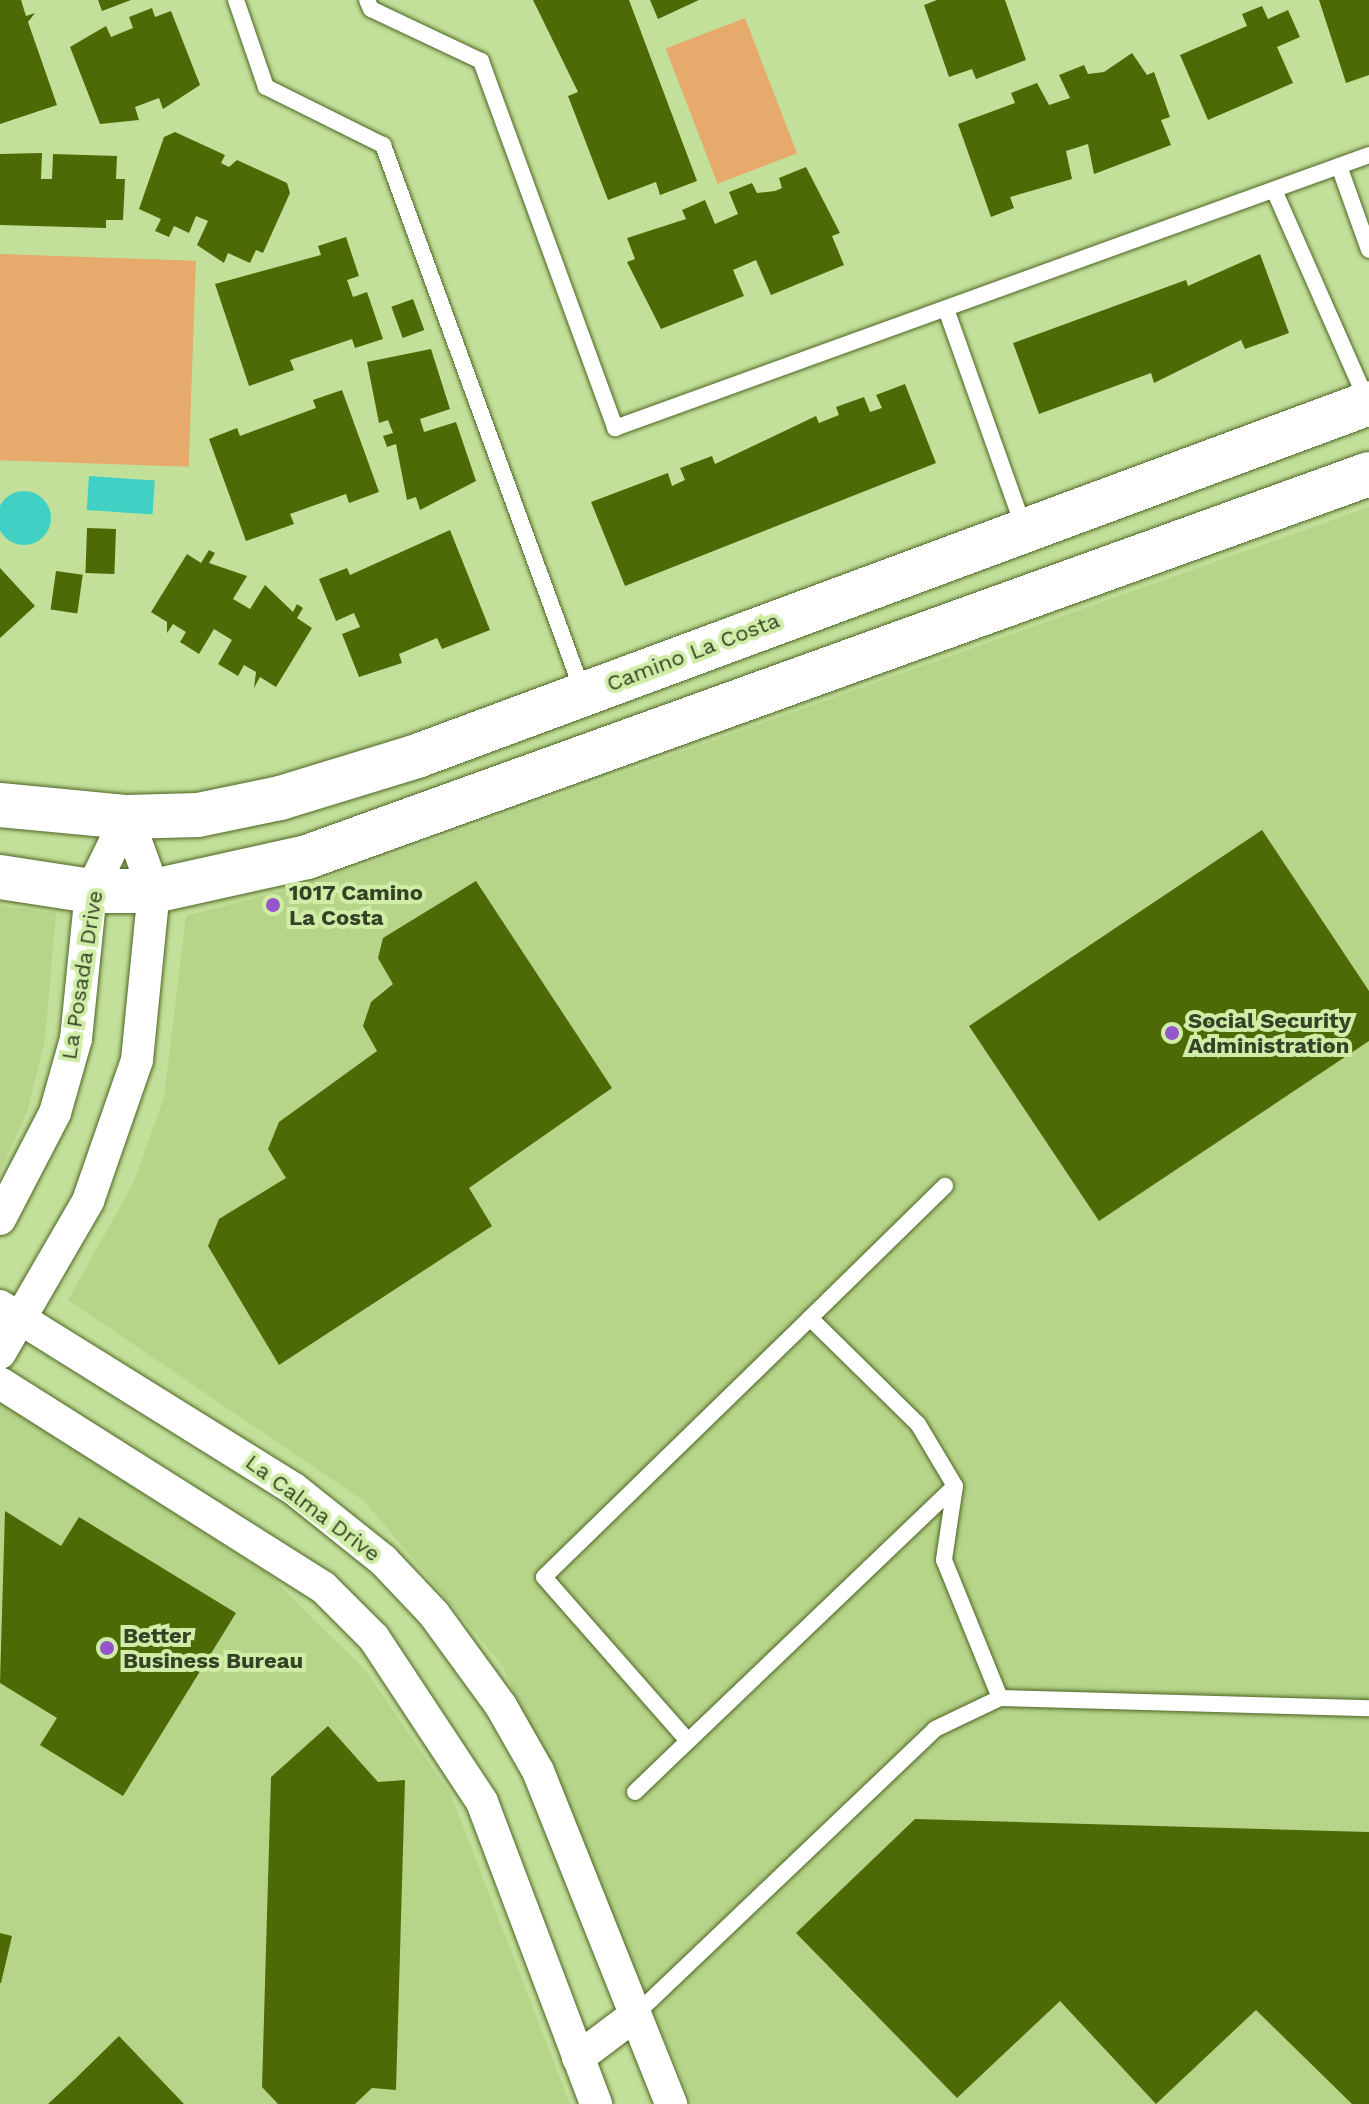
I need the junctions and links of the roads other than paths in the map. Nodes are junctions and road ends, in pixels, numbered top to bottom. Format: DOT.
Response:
graph roads {
  1 [pos="236,0"];
  2 [pos="367,0"];
  3 [pos="1369,155"];
  4 [pos="1339,166"];
  5 [pos="1274,190"];
  6 [pos="1369,250"];
  7 [pos="946,309"];
  8 [pos="1369,403"];
  9 [pos="1369,474"];
  10 [pos="1024,528"];
  11 [pos="584,693"];
  12 [pos="0,805"];
  13 [pos="127,817"];
  14 [pos="0,877"];
  15 [pos="91,891"];
  16 [pos="154,891"];
  17 [pos="945,1186"];
  18 [pos="0,1219"];
  19 [pos="11,1312"];
  20 [pos="810,1318"];
  21 [pos="0,1353"];
  22 [pos="0,1383"];
  23 [pos="955,1486"];
  24 [pos="1000,1698"];
  25 [pos="1369,1708"];
  26 [pos="688,1741"];
  27 [pos="635,1792"];
  28 [pos="635,2015"];
  29 [pos="578,2058"];
  30 [pos="596,2104"];
  31 [pos="671,2104"];
  1 -- 11 [label="lane"];
  2 -- 7 [label="lane"];
  3 -- 4 [label="lane"];
  4 -- 5 [label="lane"];
  4 -- 6 [label="lane"];
  5 -- 7 [label="lane"];
  5 -- 8 [label="lane"];
  7 -- 10 [label="lane"];
  8 -- 10 [label="street, Camino La Costa"];
  9 -- 16 [label="street"];
  10 -- 11 [label="street, Camino La Costa"];
  11 -- 13 [label="street, Camino La Costa"];
  12 -- 13 [label="street, Camino La Costa"];
  13 -- 15 [label="street, La Posada Drive"];
  13 -- 16 [label="street"];
  14 -- 15 [label="street"];
  15 -- 16 [label="street"];
  15 -- 18 [label="street, La Posada Drive"];
  16 -- 19 [label="street"];
  17 -- 20 [label="lane"];
  19 -- 21 [label="street"];
  19 -- 28 [label="street, La Calma Drive"];
  20 -- 23 [label="lane"];
  20 -- 26 [label="lane"];
  22 -- 29 [label="street"];
  23 -- 24 [label="lane"];
  23 -- 26 [label="lane"];
  24 -- 25 [label="lane"];
  24 -- 28 [label="lane"];
  26 -- 27 [label="lane"];
  28 -- 29 [label="street"];
  28 -- 31 [label="street, La Calma Drive"];
  29 -- 30 [label="street"];
}
